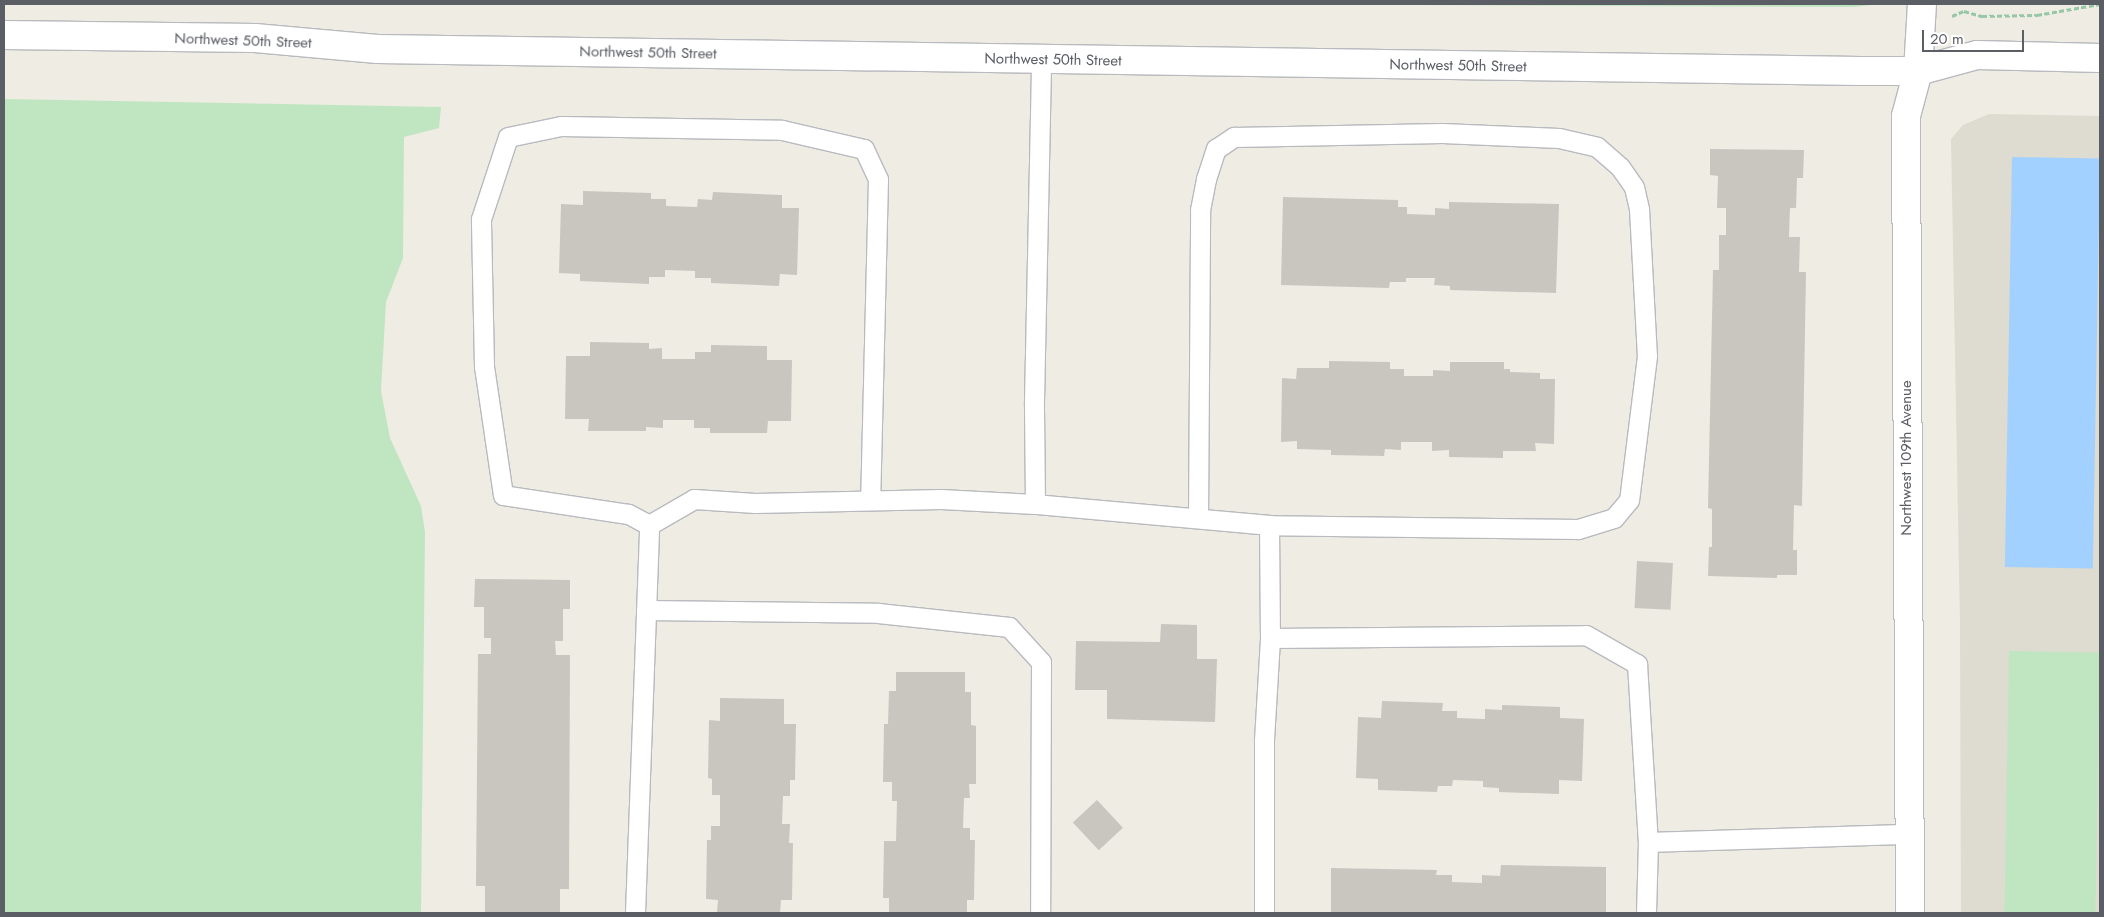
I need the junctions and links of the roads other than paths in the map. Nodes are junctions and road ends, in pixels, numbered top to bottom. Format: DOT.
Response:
graph roads {
  1 [pos="1922,4"];
  2 [pos="4,35"];
  3 [pos="2100,58"];
  4 [pos="1041,60"];
  5 [pos="1918,71"];
  6 [pos="870,500"];
  7 [pos="1035,504"];
  8 [pos="1198,518"];
  9 [pos="649,525"];
  10 [pos="1269,525"];
  11 [pos="646,610"];
  12 [pos="1270,638"];
  13 [pos="1910,834"];
  14 [pos="1648,844"];
  15 [pos="635,913"];
  16 [pos="1040,913"];
  17 [pos="1264,913"];
  18 [pos="1646,913"];
  19 [pos="1910,913"];
  1 -- 5 [label="street, Northwest 109th Avenue"];
  2 -- 4 [label="street, Northwest 50th Street"];
  3 -- 5 [label="street, Northwest 50th Street"];
  4 -- 5 [label="street, Northwest 50th Street"];
  4 -- 7 [label="lane"];
  5 -- 13 [label="street, Northwest 109th Avenue"];
  6 -- 7 [label="lane"];
  6 -- 9 [label="lane"];
  6 -- 9 [label="lane"];
  7 -- 8 [label="lane"];
  8 -- 10 [label="lane"];
  8 -- 10 [label="lane"];
  9 -- 11 [label="lane"];
  10 -- 12 [label="lane"];
  11 -- 15 [label="lane"];
  11 -- 16 [label="lane"];
  12 -- 14 [label="lane"];
  12 -- 17 [label="lane"];
  13 -- 14 [label="lane"];
  13 -- 19 [label="street, Northwest 109th Avenue"];
  14 -- 18 [label="lane"];
}
